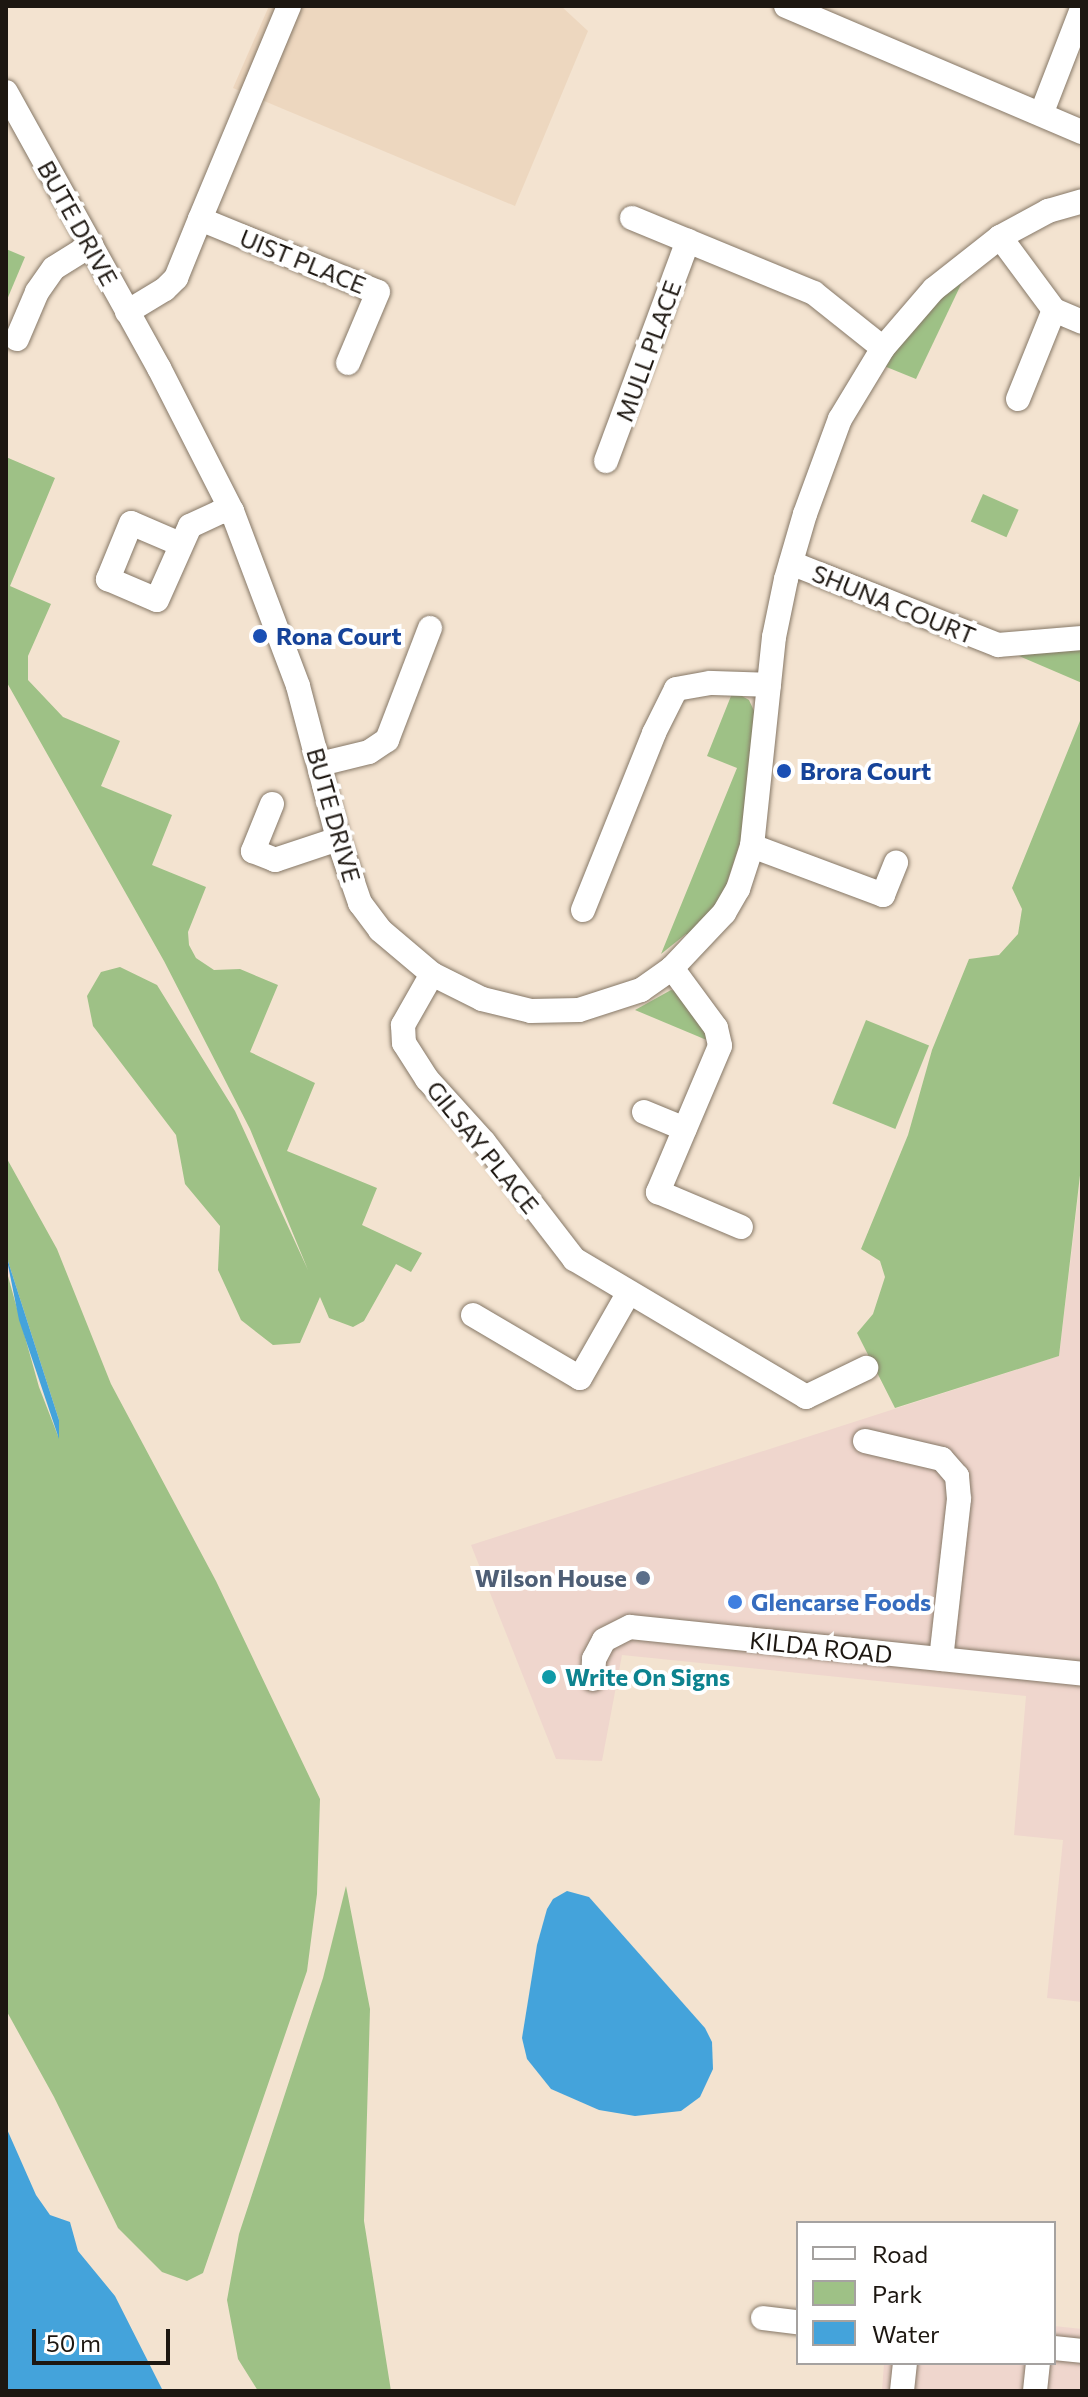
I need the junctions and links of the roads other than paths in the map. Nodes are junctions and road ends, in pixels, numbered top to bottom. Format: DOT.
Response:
graph roads {
  1 [pos="289,6"];
  2 [pos="786,6"];
  3 [pos="1082,9"];
  4 [pos="822,13"];
  5 [pos="6,92"];
  6 [pos="1042,112"];
  7 [pos="1082,132"];
  8 [pos="1082,201"];
  9 [pos="632,218"];
  10 [pos="200,219"];
  11 [pos="1000,237"];
  12 [pos="688,241"];
  13 [pos="91,245"];
  14 [pos="1054,310"];
  15 [pos="127,312"];
  16 [pos="1082,322"];
  17 [pos="17,339"];
  18 [pos="883,348"];
  19 [pos="348,363"];
  20 [pos="1018,399"];
  21 [pos="606,461"];
  22 [pos="232,511"];
  23 [pos="180,544"];
  24 [pos="791,563"];
  25 [pos="430,628"];
  26 [pos="1082,638"];
  27 [pos="769,685"];
  28 [pos="320,764"];
  29 [pos="272,804"];
  30 [pos="338,839"];
  31 [pos="752,846"];
  32 [pos="896,863"];
  33 [pos="583,910"];
  34 [pos="672,968"];
  35 [pos="432,974"];
  36 [pos="644,1112"];
  37 [pos="685,1129"];
  38 [pos="741,1227"];
  39 [pos="628,1294"];
  40 [pos="473,1315"];
  41 [pos="866,1368"];
  42 [pos="865,1441"];
  43 [pos="941,1659"];
  44 [pos="1082,1674"];
  45 [pos="593,1679"];
  46 [pos="763,2318"];
  47 [pos="796,2322"];
  48 [pos="1056,2348"];
  49 [pos="1082,2351"];
  50 [pos="905,2365"];
  51 [pos="1038,2365"];
  52 [pos="902,2391"];
  53 [pos="1035,2391"];
  1 -- 10 [label="street"];
  2 -- 4 [label="street"];
  3 -- 6 [label="street"];
  4 -- 6 [label="street"];
  5 -- 13 [label="street, BUTE DRIVE"];
  6 -- 7 [label="street"];
  8 -- 11 [label="street, BUTE DRIVE"];
  9 -- 12 [label="street"];
  10 -- 15 [label="street"];
  10 -- 19 [label="street, UIST PLACE"];
  11 -- 14 [label="street"];
  11 -- 18 [label="street, BUTE DRIVE"];
  12 -- 18 [label="street"];
  12 -- 21 [label="street, MULL PLACE"];
  13 -- 15 [label="street, BUTE DRIVE"];
  13 -- 17 [label="street"];
  14 -- 16 [label="street"];
  14 -- 20 [label="street"];
  15 -- 22 [label="street, BUTE DRIVE"];
  18 -- 24 [label="street, BUTE DRIVE"];
  22 -- 23 [label="street"];
  22 -- 28 [label="street, BUTE DRIVE"];
  23 -- 23 [label="street"];
  24 -- 26 [label="street, SHUNA COURT"];
  24 -- 27 [label="street, BUTE DRIVE"];
  25 -- 28 [label="street"];
  27 -- 31 [label="street, BUTE DRIVE"];
  27 -- 33 [label="street"];
  28 -- 30 [label="street, BUTE DRIVE"];
  29 -- 30 [label="street"];
  30 -- 35 [label="street, BUTE DRIVE"];
  31 -- 32 [label="street"];
  31 -- 34 [label="street, BUTE DRIVE"];
  34 -- 35 [label="street, BUTE DRIVE"];
  34 -- 37 [label="street"];
  35 -- 39 [label="street, GILSAY PLACE"];
  36 -- 37 [label="street"];
  37 -- 38 [label="street"];
  39 -- 40 [label="street"];
  39 -- 41 [label="street, GILSAY PLACE"];
  42 -- 43 [label="street"];
  43 -- 44 [label="street, KILDA ROAD"];
  43 -- 45 [label="street, KILDA ROAD"];
  46 -- 47 [label="street"];
  48 -- 49 [label="street"];
  50 -- 52 [label="street"];
  51 -- 53 [label="street"];
}
